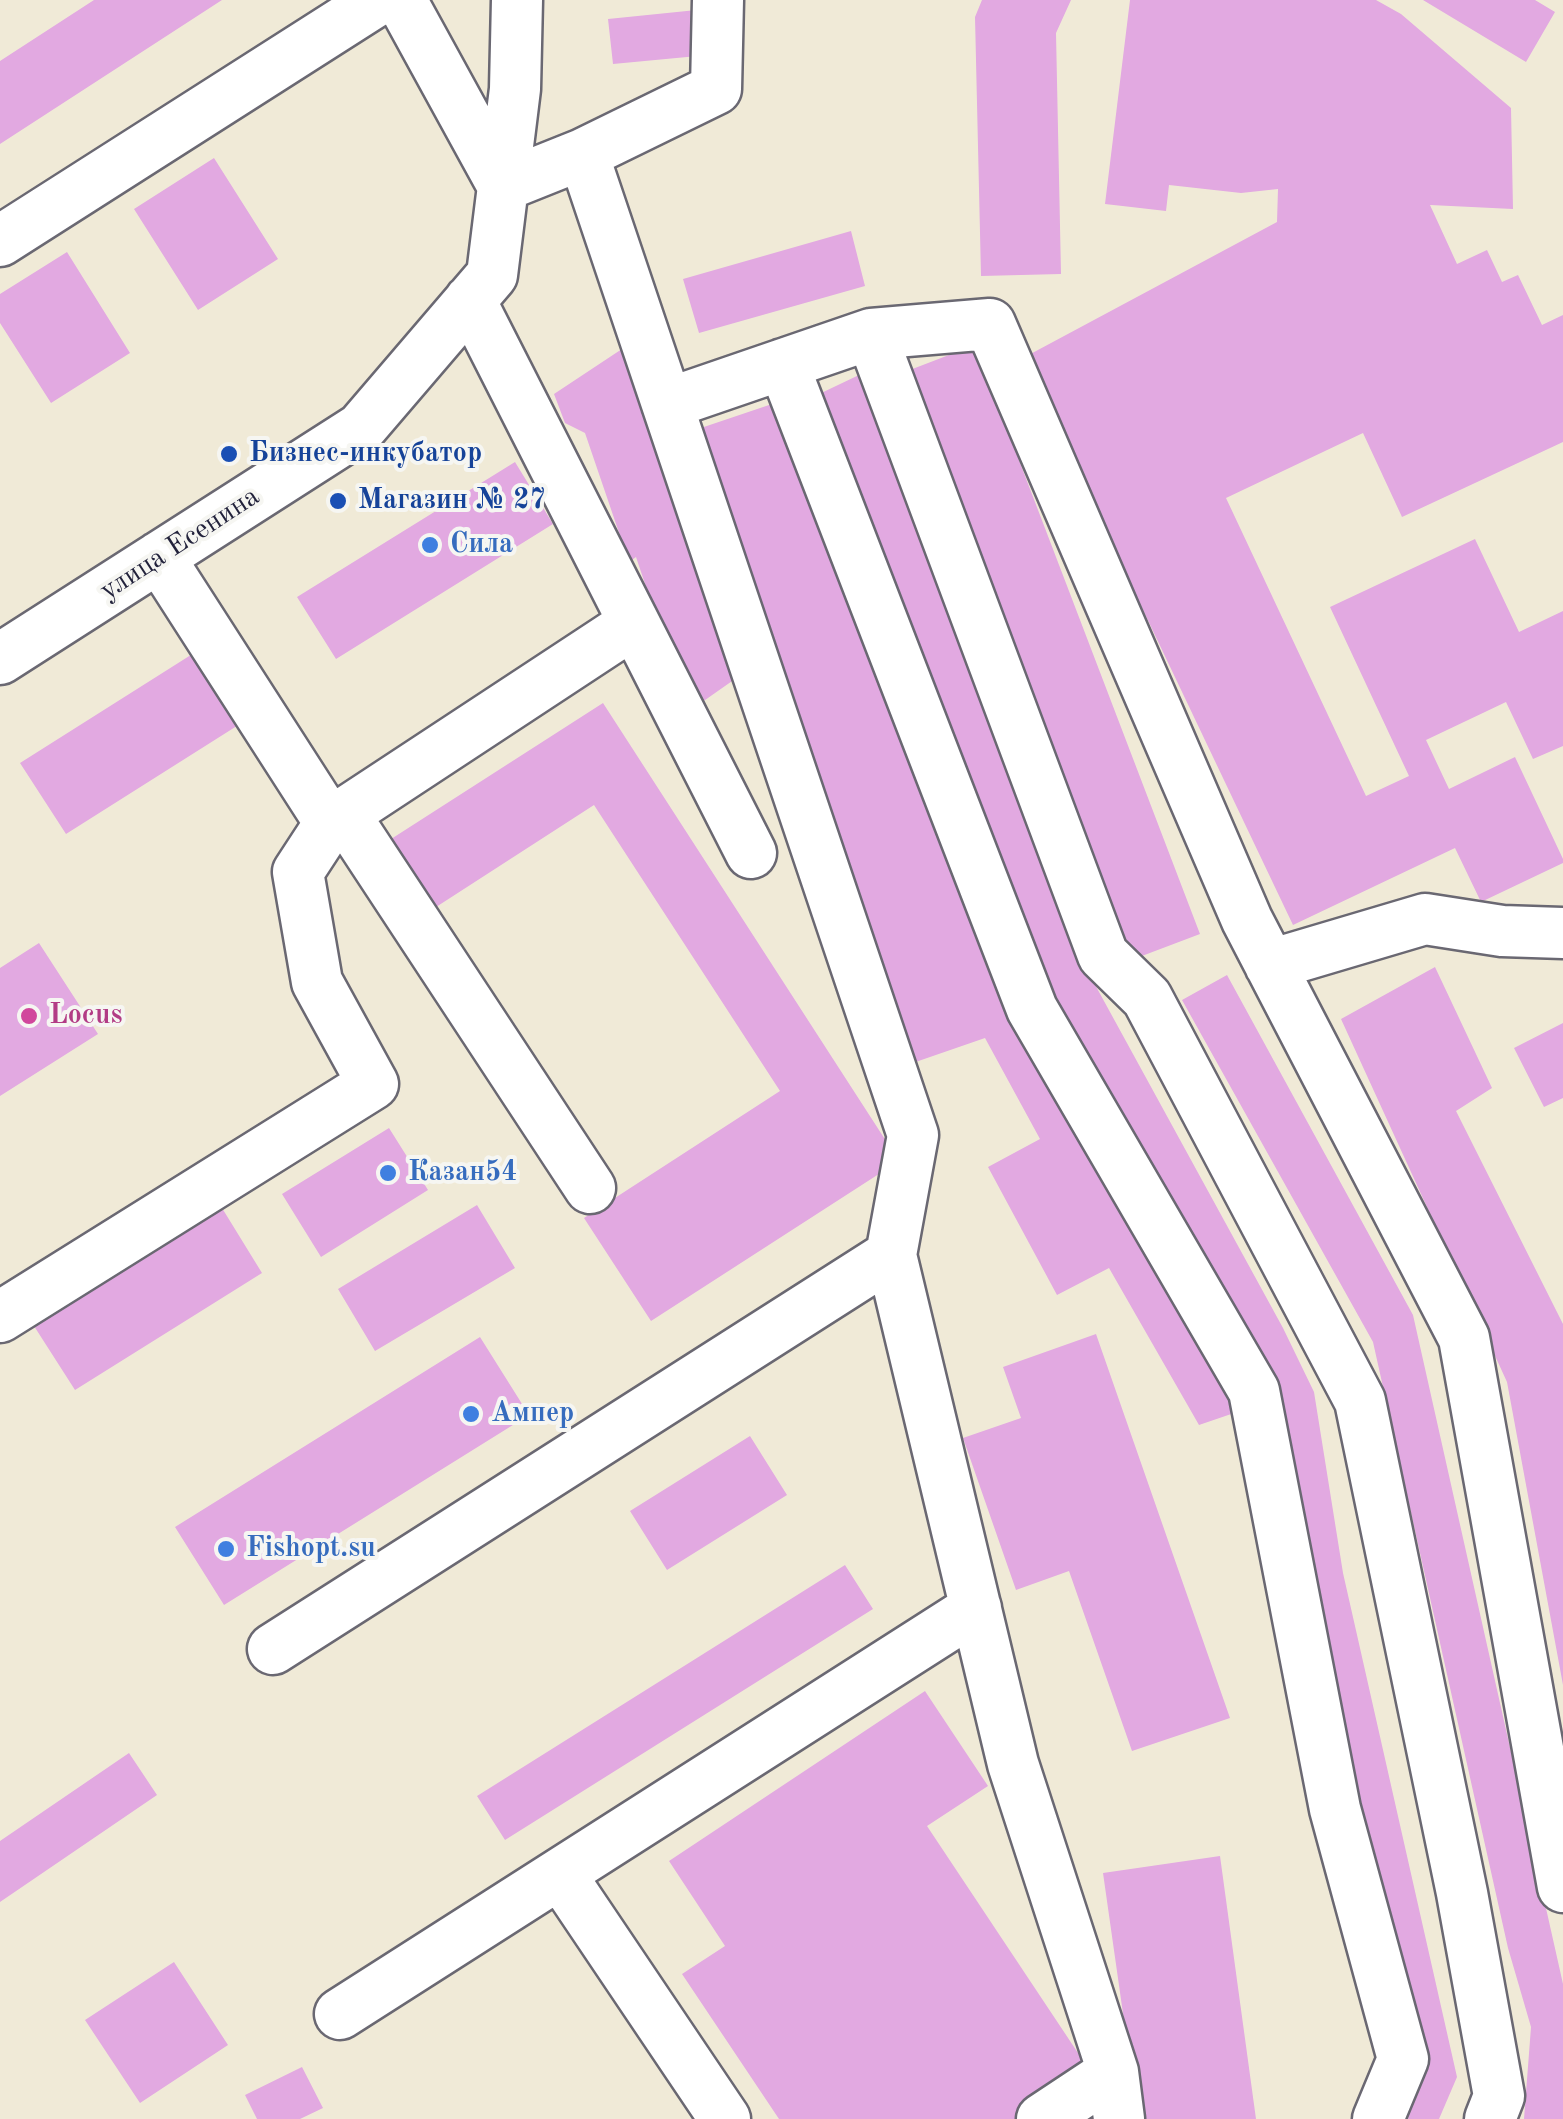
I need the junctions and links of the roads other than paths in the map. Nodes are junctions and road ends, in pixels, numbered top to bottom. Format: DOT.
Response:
graph roads {
  1 [pos="378,0"];
  2 [pos="400,0"];
  3 [pos="517,0"];
  4 [pos="718,0"];
  5 [pos="583,154"];
  6 [pos="503,186"];
  7 [pos="0,241"];
  8 [pos="470,300"];
  9 [pos="871,334"];
  10 [pos="784,364"];
  11 [pos="667,404"];
  12 [pos="159,557"];
  13 [pos="634,623"];
  14 [pos="0,659"];
  15 [pos="337,818"];
  16 [pos="751,853"];
  17 [pos="1563,933"];
  18 [pos="1270,965"];
  19 [pos="590,1188"];
  20 [pos="890,1255"];
  21 [pos="0,1316"];
  22 [pos="976,1608"];
  23 [pos="273,1649"];
  24 [pos="560,1874"];
  25 [pos="1563,1887"];
  26 [pos="340,2014"];
  27 [pos="1116,2096"];
  28 [pos="725,2119"];
  29 [pos="1042,2119"];
  30 [pos="1378,2119"];
  31 [pos="1490,2119"];
  1 -- 7 [label="street"];
  2 -- 6 [label="street"];
  3 -- 6 [label="street, улица Есенина"];
  4 -- 5 [label="street"];
  5 -- 6 [label="street"];
  5 -- 11 [label="street"];
  6 -- 8 [label="street, улица Есенина"];
  8 -- 12 [label="street, улица Есенина"];
  8 -- 13 [label="street"];
  9 -- 10 [label="street"];
  9 -- 18 [label="street"];
  9 -- 31 [label="street"];
  10 -- 11 [label="street"];
  10 -- 30 [label="street"];
  11 -- 20 [label="street"];
  12 -- 14 [label="street, улица Есенина"];
  12 -- 15 [label="street"];
  13 -- 15 [label="street"];
  13 -- 16 [label="street"];
  15 -- 19 [label="street"];
  15 -- 21 [label="street"];
  17 -- 18 [label="street"];
  18 -- 25 [label="street"];
  20 -- 22 [label="street"];
  20 -- 23 [label="street"];
  22 -- 24 [label="street"];
  22 -- 27 [label="street"];
  24 -- 26 [label="street"];
  24 -- 28 [label="street"];
  27 -- 29 [label="street"];
}
